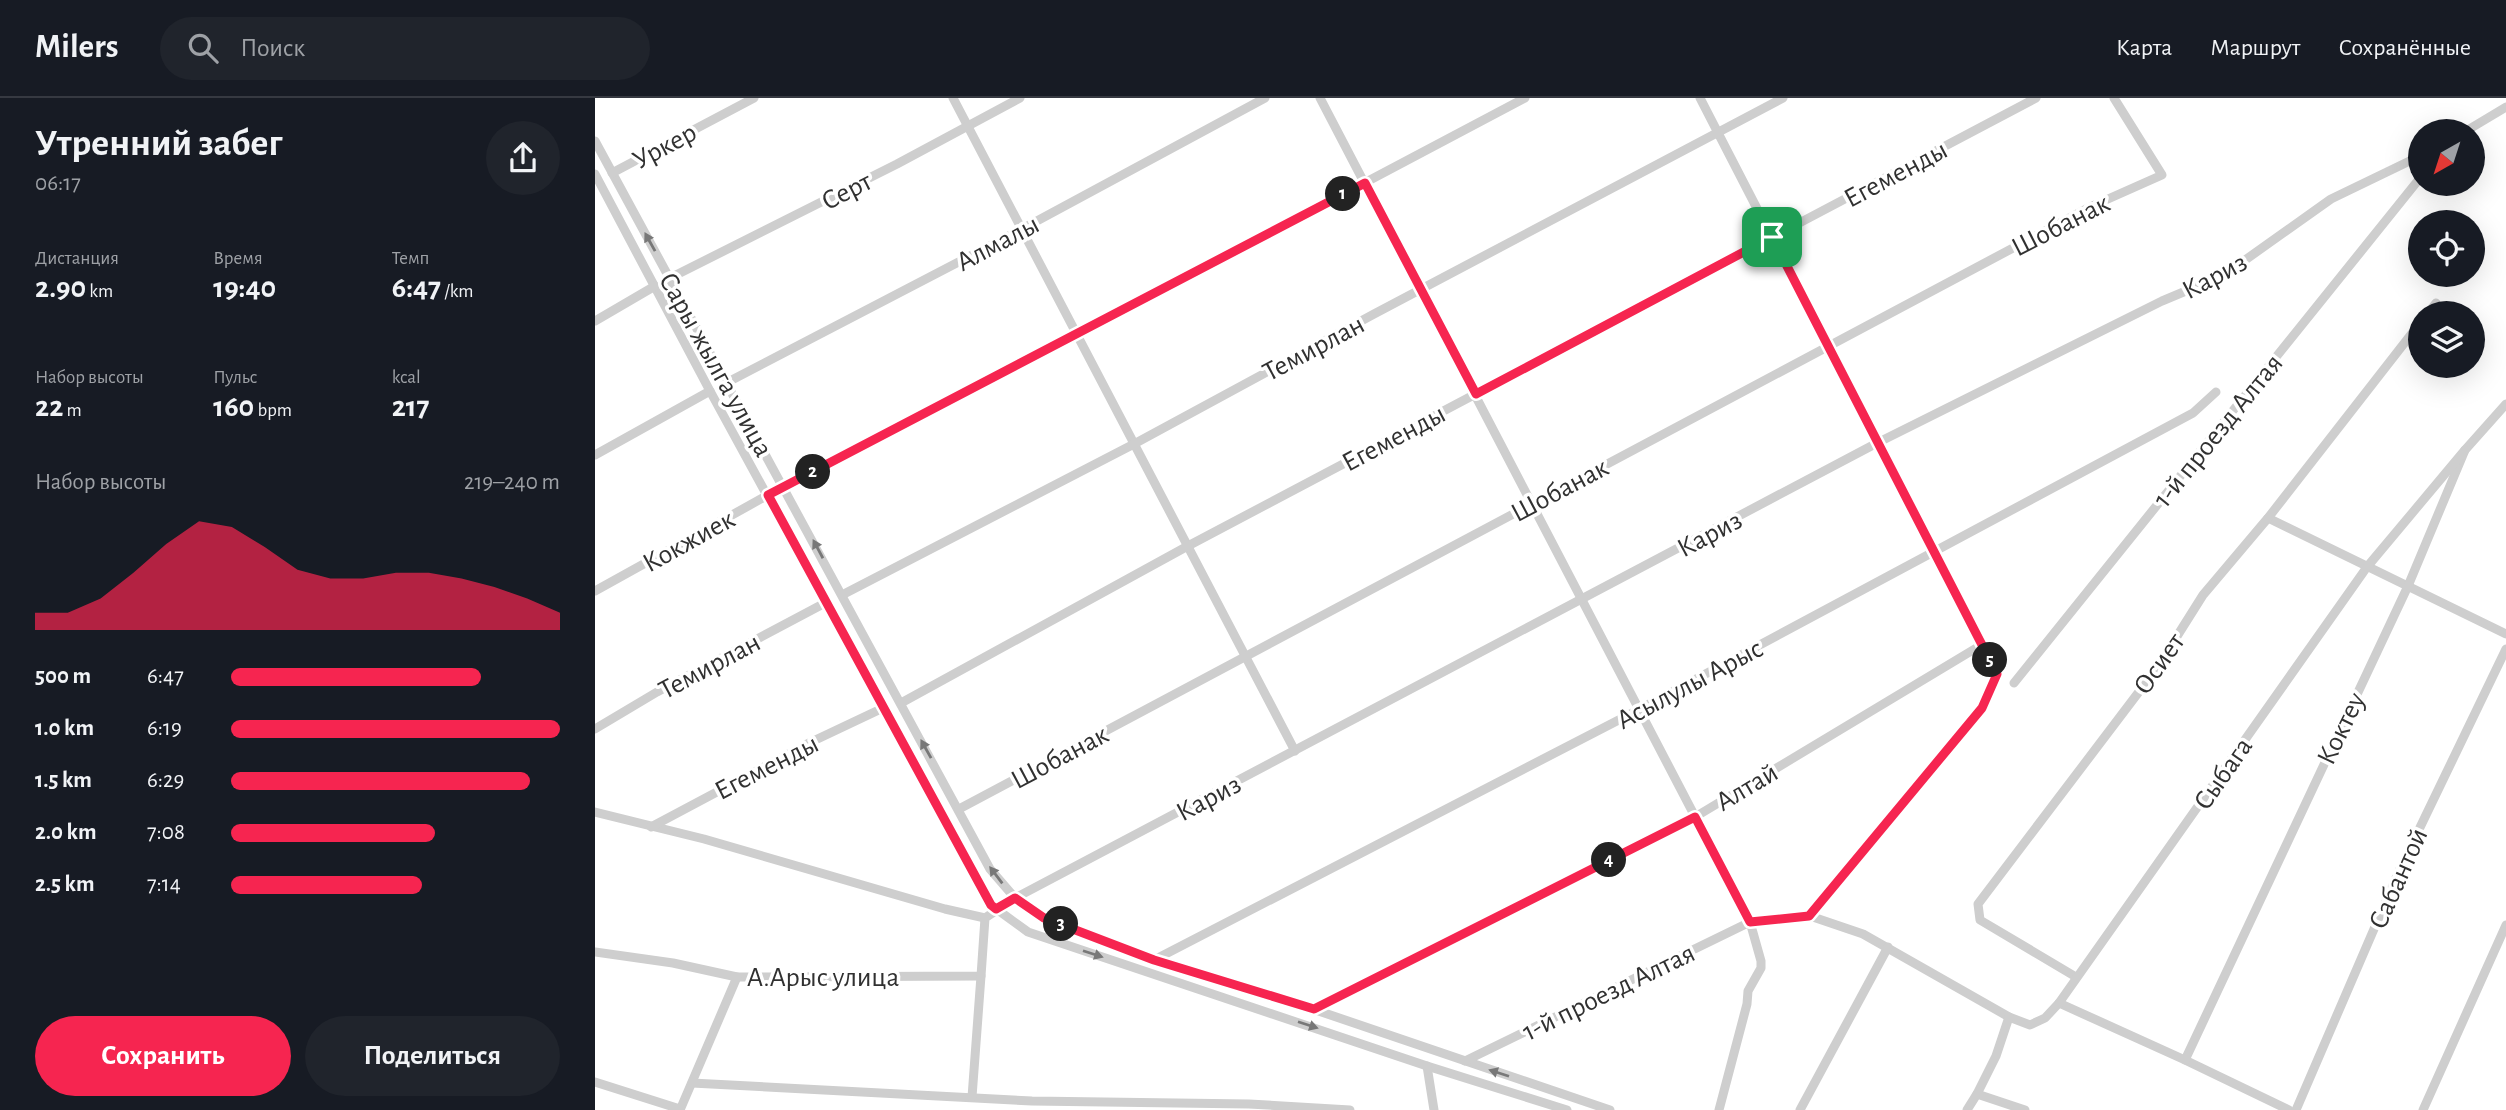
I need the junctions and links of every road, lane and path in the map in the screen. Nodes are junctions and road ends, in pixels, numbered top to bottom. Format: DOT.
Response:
graph roads {
  1 [pos="754,98"];
  2 [pos="953,98"];
  3 [pos="1020,98"];
  4 [pos="1265,98"];
  5 [pos="1320,98"];
  6 [pos="1525,98"];
  7 [pos="1700,98"];
  8 [pos="1783,98"];
  9 [pos="2036,98"];
  10 [pos="2113,98"];
  11 [pos="2506,107"];
  12 [pos="2485,120"];
  13 [pos="968,126"];
  14 [pos="1719,132"];
  15 [pos="595,141"];
  16 [pos="2408,162"];
  17 [pos="612,173"];
  18 [pos="596,178"];
  19 [pos="1365,183"];
  20 [pos="2408,193"];
  21 [pos="1022,229"];
  22 [pos="1772,237"];
  23 [pos="670,278"];
  24 [pos="655,286"];
  25 [pos="1420,289"];
  26 [pos="595,321"];
  27 [pos="1077,335"];
  28 [pos="2408,338"];
  29 [pos="1828,346"];
  30 [pos="726,383"];
  31 [pos="710,391"];
  32 [pos="2215,391"];
  33 [pos="1476,394"];
  34 [pos="2506,404"];
  35 [pos="1877,443"];
  36 [pos="1134,444"];
  37 [pos="2465,450"];
  38 [pos="595,455"];
  39 [pos="785,487"];
  40 [pos="768,495"];
  41 [pos="1532,503"];
  42 [pos="2268,518"];
  43 [pos="1187,547"];
  44 [pos="1935,551"];
  45 [pos="2367,567"];
  46 [pos="2408,586"];
  47 [pos="595,591"];
  48 [pos="842,595"];
  49 [pos="1583,599"];
  50 [pos="825,603"];
  51 [pos="2506,634"];
  52 [pos="1983,644"];
  53 [pos="2506,649"];
  54 [pos="1244,656"];
  55 [pos="2014,683"];
  56 [pos="901,703"];
  57 [pos="883,708"];
  58 [pos="1640,709"];
  59 [pos="595,729"];
  60 [pos="1294,751"];
  61 [pos="959,809"];
  62 [pos="595,812"];
  63 [pos="1695,817"];
  64 [pos="651,827"];
  65 [pos="1015,898"];
  66 [pos="996,909"];
  67 [pos="1809,916"];
  68 [pos="985,918"];
  69 [pos="1750,922"];
  70 [pos="2506,925"];
  71 [pos="1888,947"];
  72 [pos="595,952"];
  73 [pos="1154,960"];
  74 [pos="981,976"];
  75 [pos="2076,977"];
  76 [pos="737,978"];
  77 [pos="2059,1003"];
  78 [pos="1314,1009"];
  79 [pos="2009,1017"];
  80 [pos="2185,1060"];
  81 [pos="1465,1061"];
  82 [pos="1427,1066"];
  83 [pos="595,1082"];
  84 [pos="692,1083"];
  85 [pos="1534,1084"];
  86 [pos="1977,1094"];
  87 [pos="972,1097"];
  88 [pos="1530,1098"];
  89 [pos="1032,1106"];
  90 [pos="680,1109"];
  91 [pos="1350,1110"];
  92 [pos="1434,1110"];
  93 [pos="1567,1110"];
  94 [pos="1611,1110"];
  95 [pos="1719,1110"];
  96 [pos="1800,1110"];
  97 [pos="1967,1110"];
  98 [pos="2025,1110"];
  99 [pos="2288,1110"];
  100 [pos="2296,1110"];
  101 [pos="2423,1110"];
  1 -- 17 [label="street, Уркер"];
  2 -- 13 [label="street"];
  3 -- 13 [label="street, Серт"];
  4 -- 21 [label="street, Алмалы"];
  5 -- 19 [label="street"];
  6 -- 19 [label="street, Кокжиек"];
  7 -- 14 [label="street"];
  8 -- 14 [label="street, Темирлан"];
  9 -- 22 [label="street, Егеменды"];
  10 -- 29 [label="street, Шобанак"];
  11 -- 12 [label="street"];
  13 -- 21 [label="street"];
  13 -- 23 [label="street, Серт"];
  14 -- 22 [label="street"];
  14 -- 25 [label="street, Темирлан"];
  15 -- 17 [label="street, Сары жылга улица"];
  16 -- 35 [label="street, Кариз"];
  23 -- 17 [label="street, Сары жылга улица, one-way"];
  18 -- 24 [label="street, Сары жылга улица"];
  19 -- 25 [label="street"];
  19 -- 27 [label="street, Кокжиек"];
  20 -- 55 [label="street, 1-й проезд Алтая"];
  21 -- 27 [label="street"];
  21 -- 30 [label="street, Алмалы"];
  22 -- 29 [label="street"];
  22 -- 33 [label="street, Егеменды"];
  23 -- 30 [label="street, Сары жылга улица"];
  24 -- 26 [label="street"];
  24 -- 31 [label="street, Сары жылга улица"];
  25 -- 33 [label="street"];
  25 -- 36 [label="street, Темирлан"];
  27 -- 36 [label="street"];
  27 -- 39 [label="street, Кокжиек"];
  28 -- 42 [label="street, Осиет"];
  29 -- 35 [label="street"];
  29 -- 41 [label="street, Шобанак"];
  30 -- 39 [label="street, Сары жылга улица"];
  31 -- 38 [label="street"];
  31 -- 40 [label="street, Сары жылга улица"];
  32 -- 44 [label="street, Асылулы Арыс"];
  33 -- 41 [label="street"];
  33 -- 43 [label="street, Егеменды"];
  34 -- 37 [label="street, Коктеу"];
  35 -- 44 [label="street"];
  35 -- 49 [label="street, Кариз"];
  36 -- 43 [label="street"];
  36 -- 48 [label="street, Темирлан"];
  37 -- 45 [label="street, Сыбага"];
  37 -- 46 [label="street, Коктеу"];
  39 -- 40 [label="street, Кокжиек"];
  48 -- 39 [label="street, Сары жылга улица, one-way"];
  40 -- 47 [label="street, Кокжиек"];
  40 -- 50 [label="street, Сары жылга улица"];
  41 -- 49 [label="street"];
  41 -- 54 [label="street, Шобанак"];
  42 -- 45 [label="street"];
  42 -- 75 [label="street, Осиет"];
  43 -- 54 [label="street"];
  43 -- 56 [label="street, Егеменды"];
  44 -- 52 [label="street"];
  44 -- 58 [label="street, Асылулы Арыс"];
  45 -- 46 [label="street"];
  45 -- 75 [label="street, Сыбага"];
  46 -- 51 [label="street"];
  46 -- 80 [label="street, Коктеу"];
  48 -- 56 [label="street, Сары жылга улица"];
  49 -- 58 [label="street"];
  49 -- 60 [label="street, Кариз"];
  50 -- 57 [label="street, Сары жылга улица"];
  50 -- 59 [label="street, Темирлан"];
  52 -- 63 [label="street, Алтай"];
  52 -- 67 [label="street"];
  53 -- 100 [label="street, Сабантой"];
  54 -- 60 [label="street"];
  54 -- 61 [label="street, Шобанак"];
  61 -- 56 [label="street, Сары жылга улица, one-way"];
  57 -- 64 [label="street, Егеменды"];
  57 -- 66 [label="street, Сары жылга улица"];
  58 -- 63 [label="street"];
  58 -- 73 [label="street, Асылулы Арыс"];
  60 -- 65 [label="street, Кариз"];
  65 -- 61 [label="street, Сары жылга улица, one-way"];
  62 -- 64 [label="street"];
  63 -- 69 [label="street"];
  63 -- 78 [label="street, Алтай"];
  64 -- 68 [label="street"];
  65 -- 66 [label="street, Кариз"];
  65 -- 73 [label="street, Сары жылга улица"];
  66 -- 68 [label="street"];
  66 -- 82 [label="street, one-way"];
  67 -- 69 [label="street"];
  67 -- 71 [label="street"];
  68 -- 74 [label="street"];
  69 -- 81 [label="street, 1-й проезд Алтая"];
  69 -- 95 [label="street"];
  70 -- 101 [label="street"];
  71 -- 79 [label="street"];
  71 -- 96 [label="street"];
  72 -- 76 [label="street, А.Арыс улица"];
  73 -- 78 [label="street, Сары жылга улица"];
  74 -- 76 [label="street, А.Арыс улица"];
  74 -- 87 [label="street"];
  75 -- 77 [label="street, Сыбага"];
  76 -- 84 [label="street"];
  77 -- 79 [label="street, Сыбага"];
  77 -- 80 [label="street"];
  78 -- 81 [label="street, Сары жылга улица"];
  79 -- 86 [label="street"];
  80 -- 99 [label="street"];
  85 -- 81 [label="street, Сары жылга улица, one-way"];
  82 -- 88 [label="street"];
  82 -- 92 [label="street"];
  83 -- 90 [label="street"];
  84 -- 87 [label="street"];
  84 -- 90 [label="street"];
  85 -- 88 [label="street"];
  85 -- 94 [label="street, Сары жылга улица"];
  86 -- 97 [label="street"];
  86 -- 98 [label="street"];
  87 -- 89 [label="street"];
  88 -- 93 [label="street"];
  89 -- 91 [label="street"];
}
